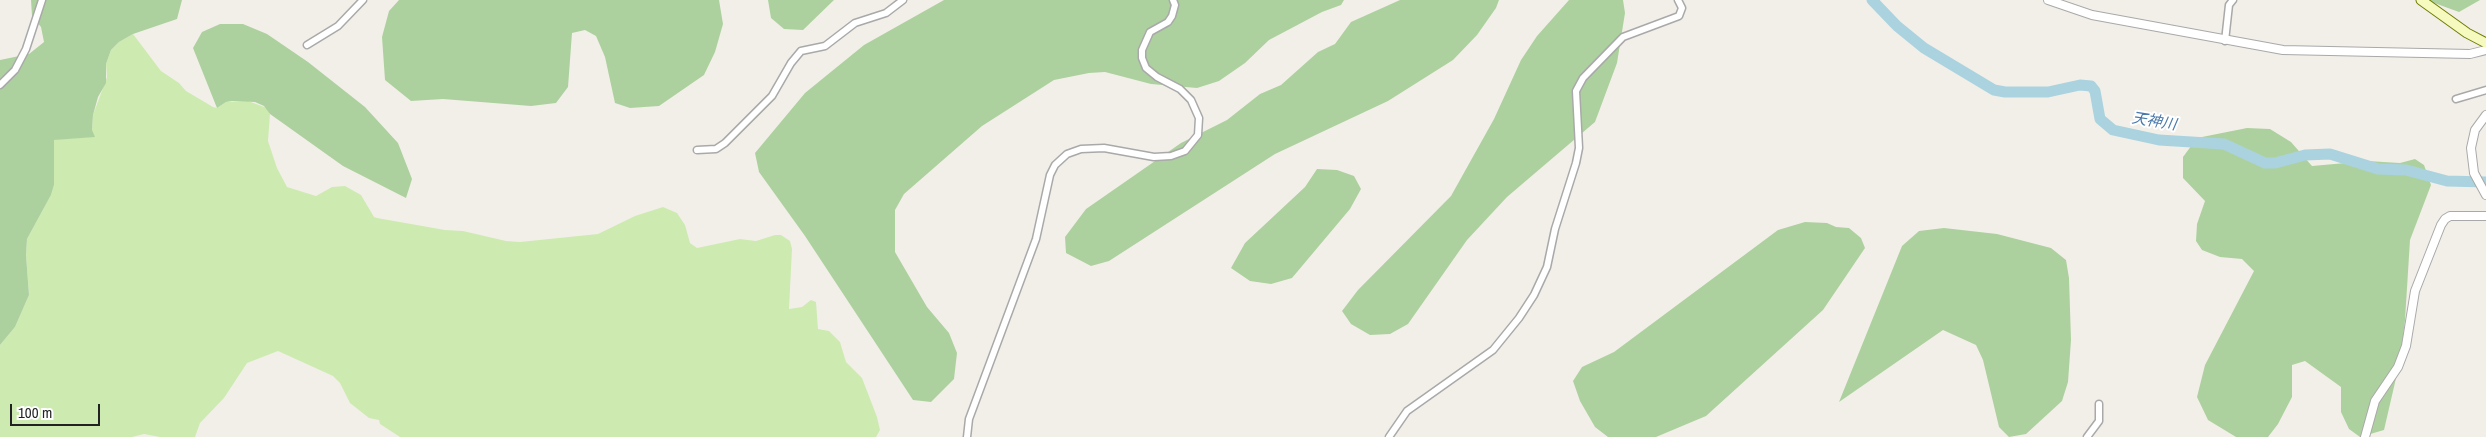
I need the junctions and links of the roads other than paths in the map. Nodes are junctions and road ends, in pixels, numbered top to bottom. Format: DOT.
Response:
graph roads {
  1 [pos="42,0"];
  2 [pos="363,0"];
  3 [pos="903,0"];
  4 [pos="1173,0"];
  5 [pos="1678,0"];
  6 [pos="2048,0"];
  7 [pos="2233,0"];
  8 [pos="2421,0"];
  9 [pos="2224,41"];
  10 [pos="2486,43"];
  11 [pos="308,45"];
  12 [pos="2486,50"];
  13 [pos="0,85"];
  14 [pos="2486,90"];
  15 [pos="2456,99"];
  16 [pos="2486,115"];
  17 [pos="697,150"];
  18 [pos="2486,195"];
  19 [pos="2486,216"];
  20 [pos="2099,404"];
  21 [pos="967,437"];
  22 [pos="1389,437"];
  23 [pos="2088,437"];
  24 [pos="2365,437"];
  1 -- 13 [label="street"];
  2 -- 11 [label="street"];
  3 -- 17 [label="street"];
  4 -- 21 [label="street"];
  5 -- 22 [label="street"];
  6 -- 9 [label="street"];
  7 -- 9 [label="street"];
  8 -- 10 [label="main road"];
  9 -- 12 [label="street"];
  14 -- 15 [label="street"];
  16 -- 18 [label="street"];
  19 -- 24 [label="street"];
  20 -- 23 [label="street"];
}
